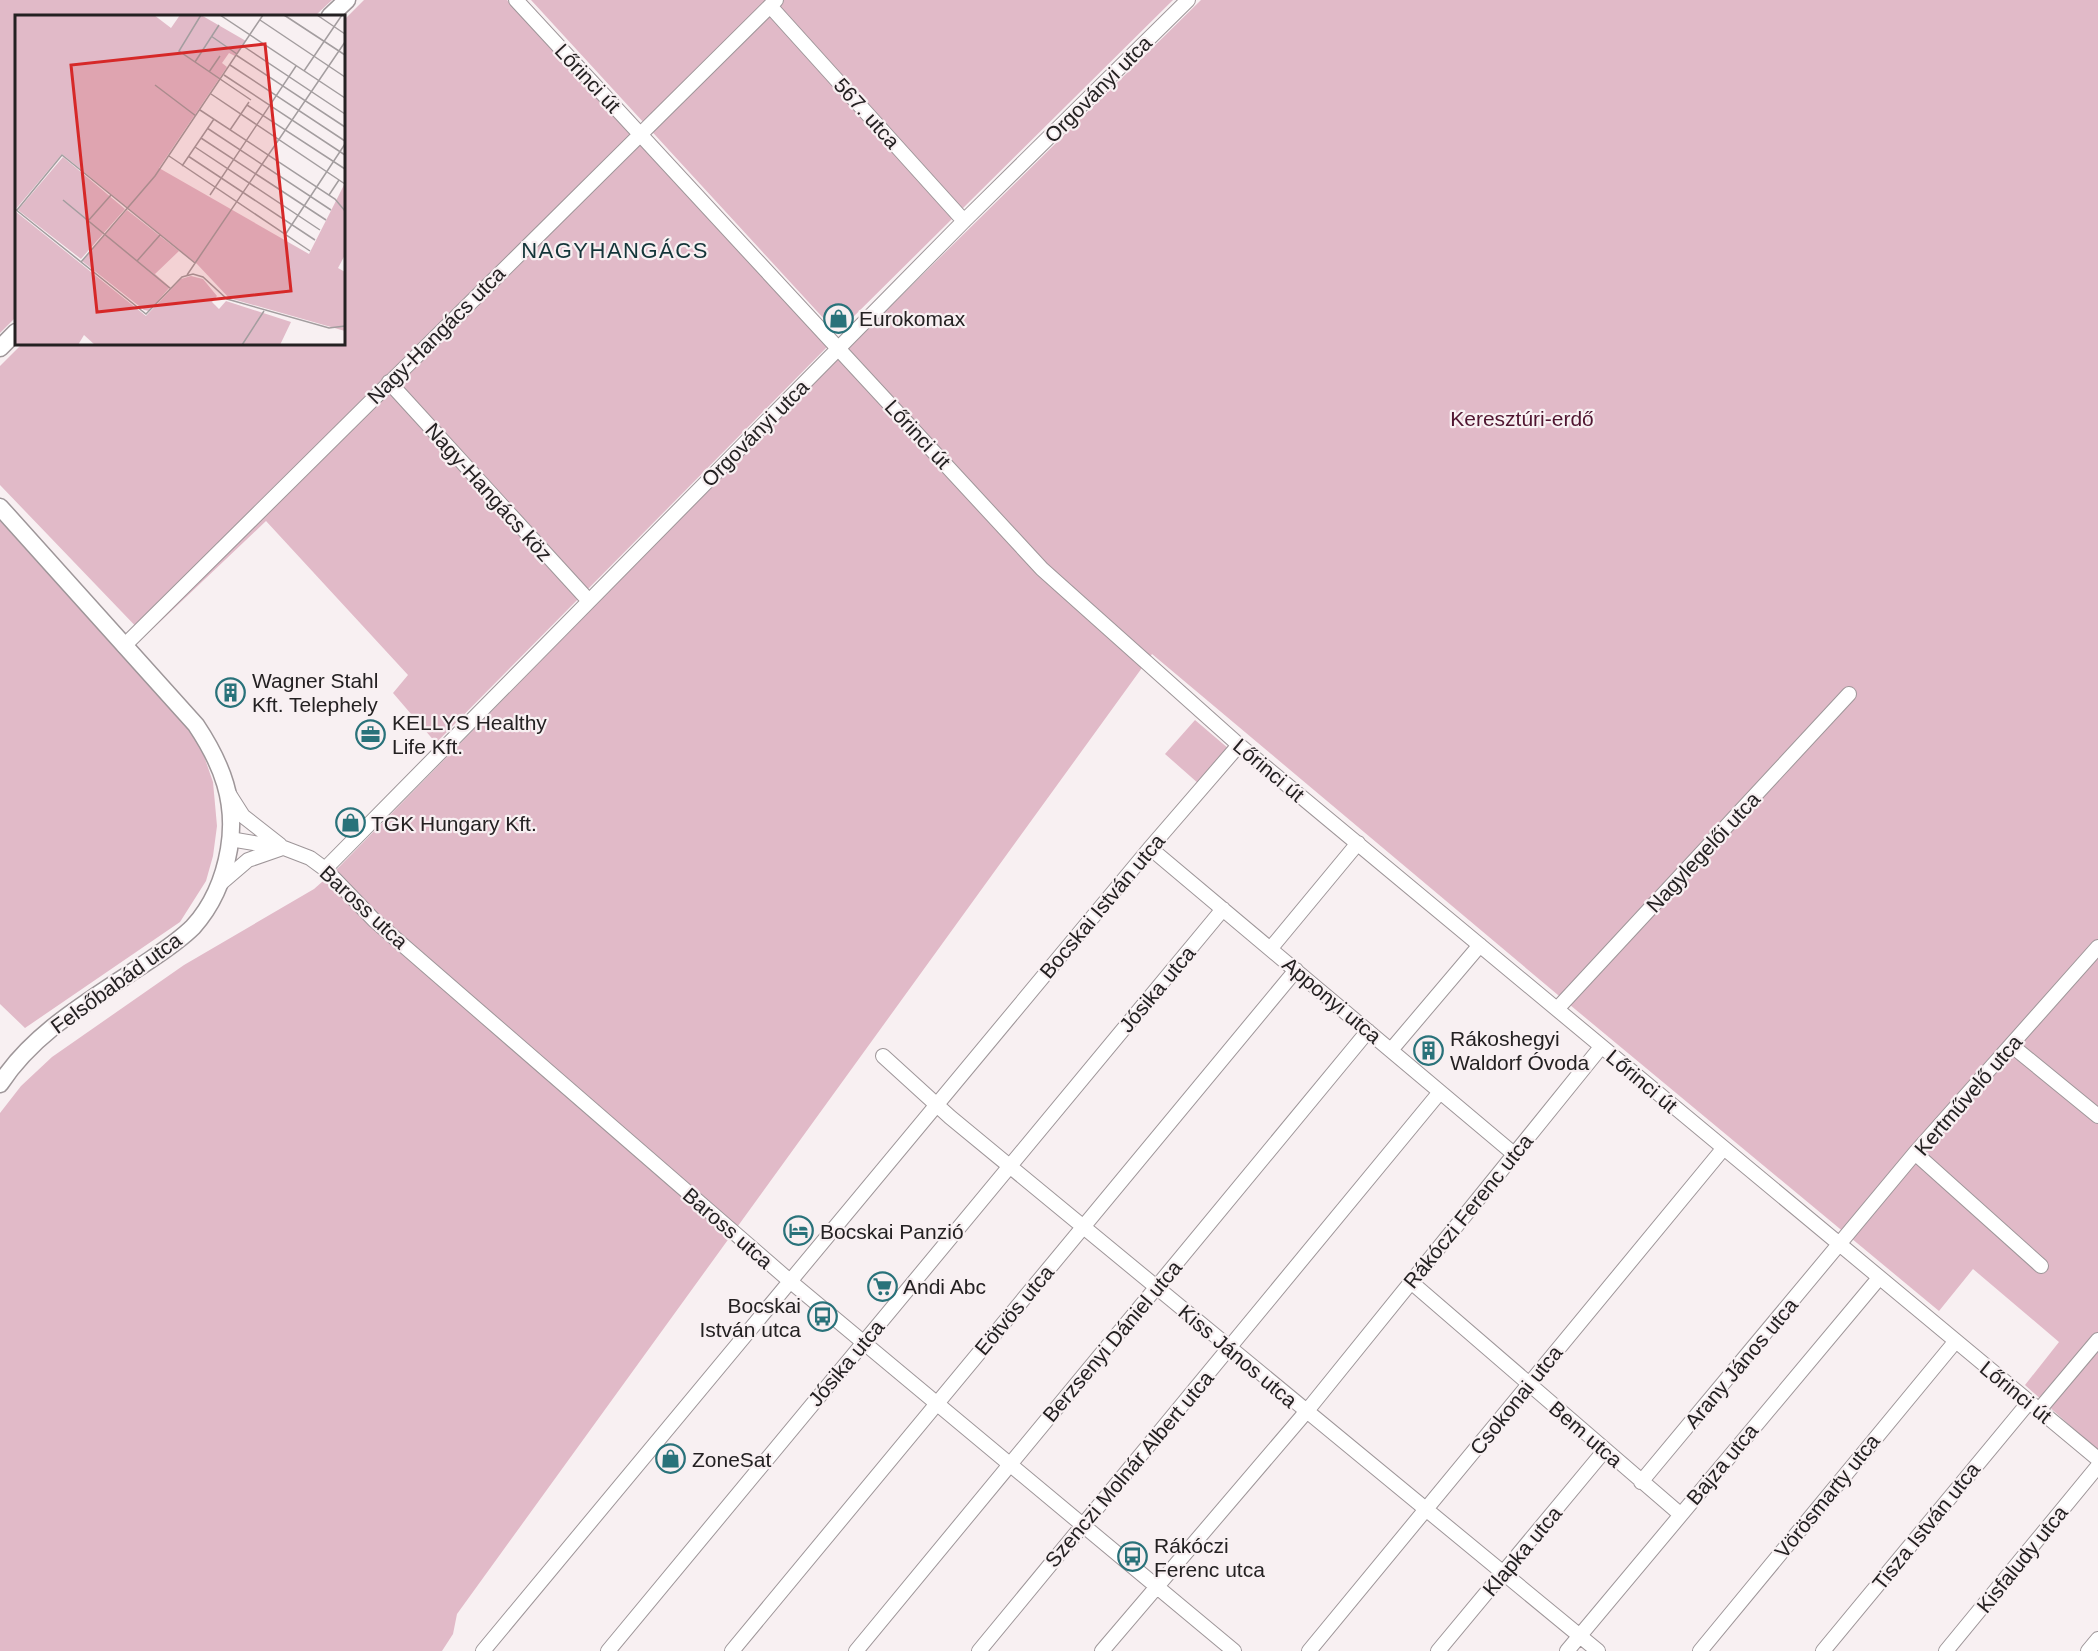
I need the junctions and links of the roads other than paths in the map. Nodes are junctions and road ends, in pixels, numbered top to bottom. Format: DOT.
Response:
graph roads {
  1 [pos="347,0"];
  2 [pos="516,0"];
  3 [pos="1188,0"];
  4 [pos="773,3"];
  5 [pos="331,15"];
  6 [pos="639,133"];
  7 [pos="964,221"];
  8 [pos="15,333"];
  9 [pos="0,348"];
  10 [pos="839,348"];
  11 [pos="389,382"];
  12 [pos="0,507"];
  13 [pos="589,601"];
  14 [pos="124,646"];
  15 [pos="1849,694"];
  16 [pos="1239,745"];
  17 [pos="228,793"];
  18 [pos="230,839"];
  19 [pos="1358,843"];
  20 [pos="284,848"];
  21 [pos="1150,848"];
  22 [pos="325,869"];
  23 [pos="220,884"];
  24 [pos="1224,909"];
  25 [pos="1480,945"];
  26 [pos="2098,947"];
  27 [pos="1271,948"];
  28 [pos="1296,970"];
  29 [pos="1557,1009"];
  30 [pos="1368,1031"];
  31 [pos="2011,1045"];
  32 [pos="1601,1047"];
  33 [pos="1391,1050"];
  34 [pos="883,1056"];
  35 [pos="0,1084"];
  36 [pos="1440,1092"];
  37 [pos="938,1105"];
  38 [pos="2098,1116"];
  39 [pos="1723,1149"];
  40 [pos="1915,1153"];
  41 [pos="1514,1154"];
  42 [pos="1009,1165"];
  43 [pos="1084,1227"];
  44 [pos="1840,1245"];
  45 [pos="2042,1266"];
  46 [pos="1879,1278"];
  47 [pos="791,1282"];
  48 [pos="1411,1282"];
  49 [pos="1156,1288"];
  50 [pos="2098,1340"];
  51 [pos="1955,1342"];
  52 [pos="863,1343"];
  53 [pos="1229,1349"];
  54 [pos="1529,1383"];
  55 [pos="936,1403"];
  56 [pos="2034,1406"];
  57 [pos="1306,1412"];
  58 [pos="1605,1450"];
  59 [pos="2098,1459"];
  60 [pos="1010,1464"];
  61 [pos="2098,1466"];
  62 [pos="1641,1482"];
  63 [pos="1426,1510"];
  64 [pos="1680,1514"];
  65 [pos="1083,1525"];
  66 [pos="1503,1573"];
  67 [pos="1156,1586"];
  68 [pos="1580,1635"];
  69 [pos="2098,1639"];
  70 [pos="483,1651"];
  71 [pos="608,1651"];
  72 [pos="732,1651"];
  73 [pos="856,1651"];
  74 [pos="979,1651"];
  75 [pos="1102,1651"];
  76 [pos="1234,1651"];
  77 [pos="1309,1651"];
  78 [pos="1438,1651"];
  79 [pos="1567,1651"];
  80 [pos="1598,1651"];
  81 [pos="1700,1651"];
  82 [pos="1823,1651"];
  83 [pos="1946,1651"];
  84 [pos="2088,1651"];
  1 -- 5 [label="main road"];
  2 -- 6 [label="street, Lőrinci út"];
  3 -- 7 [label="street, Orgoványi utca"];
  4 -- 6 [label="street, Nagy-Hangács utca"];
  4 -- 7 [label="street, 567. utca"];
  6 -- 10 [label="street, Lőrinci út"];
  6 -- 11 [label="street, Nagy-Hangács utca"];
  7 -- 10 [label="street, Orgoványi utca"];
  8 -- 9 [label="main road"];
  10 -- 13 [label="street, Orgoványi utca"];
  10 -- 16 [label="street, Lőrinci út"];
  11 -- 13 [label="street, Nagy-Hangács köz"];
  11 -- 14 [label="street, Nagy-Hangács utca"];
  12 -- 14 [label="main road, Baross utca"];
  13 -- 22 [label="street, Orgoványi utca"];
  14 -- 17 [label="main road, Baross utca"];
  15 -- 29 [label="street, Nagylegelői utca"];
  16 -- 19 [label="street, Lőrinci út"];
  16 -- 21 [label="street, Bocskai István utca"];
  17 -- 18 [label="main road, Baross utca"];
  17 -- 20 [label="street, Baross utca"];
  18 -- 20 [label="street, Baross utca"];
  18 -- 23 [label="main road, Felsőbabád utca"];
  19 -- 25 [label="street, Lőrinci út"];
  19 -- 27 [label="street"];
  20 -- 22 [label="street, Baross utca"];
  20 -- 23 [label="street"];
  21 -- 24 [label="street, Apponyi utca"];
  21 -- 37 [label="street, Bocskai István utca"];
  22 -- 47 [label="street, Baross utca"];
  23 -- 35 [label="main road, Felsőbabád utca"];
  24 -- 27 [label="street, Apponyi utca"];
  24 -- 42 [label="street, Jósika utca"];
  25 -- 29 [label="street, Lőrinci út"];
  25 -- 33 [label="street"];
  26 -- 31 [label="street, Kertművelő utca"];
  27 -- 28 [label="street, Apponyi utca"];
  28 -- 30 [label="street, Apponyi utca"];
  28 -- 43 [label="street, Eötvös utca"];
  29 -- 32 [label="street, Lőrinci út"];
  30 -- 33 [label="street, Apponyi utca"];
  30 -- 49 [label="street, Berzsenyi Dániel utca"];
  31 -- 38 [label="street"];
  31 -- 40 [label="street, Kertművelő utca"];
  32 -- 39 [label="street, Lőrinci út"];
  32 -- 41 [label="street, Rákóczi Ferenc utca"];
  33 -- 36 [label="street, Apponyi utca"];
  34 -- 37 [label="street, Kiss János utca"];
  36 -- 41 [label="street, Apponyi utca"];
  36 -- 53 [label="street, Szenczi Molnár Albert utca"];
  37 -- 42 [label="street, Kiss János utca"];
  37 -- 47 [label="street, Bocskai István utca"];
  39 -- 44 [label="street, Lőrinci út"];
  39 -- 54 [label="street, Csokonai utca"];
  40 -- 44 [label="street, Kertművelő utca"];
  40 -- 45 [label="street"];
  41 -- 48 [label="street, Rákóczi Ferenc utca"];
  42 -- 43 [label="street, Kiss János utca"];
  42 -- 52 [label="street, Jósika utca"];
  43 -- 49 [label="street, Kiss János utca"];
  43 -- 55 [label="street, Eötvös utca"];
  44 -- 46 [label="street, Lőrinci út"];
  44 -- 62 [label="street, Arany János utca"];
  46 -- 51 [label="street, Lőrinci út"];
  46 -- 64 [label="street, Bajza utca"];
  47 -- 52 [label="street, Baross utca"];
  47 -- 70 [label="street, Bocskai István utca"];
  48 -- 54 [label="street, Bem utca"];
  48 -- 57 [label="street, Rákóczi Ferenc utca"];
  49 -- 53 [label="street, Kiss János utca"];
  49 -- 60 [label="street, Berzsenyi Dániel utca"];
  50 -- 56 [label="street, Tisza István utca"];
  51 -- 56 [label="street, Lőrinci út"];
  51 -- 81 [label="street, Vörösmarty utca"];
  52 -- 55 [label="street, Baross utca"];
  52 -- 71 [label="street, Jósika utca"];
  53 -- 57 [label="street, Kiss János utca"];
  53 -- 65 [label="street, Szenczi Molnár Albert utca"];
  54 -- 58 [label="street, Bem utca"];
  54 -- 63 [label="street, Csokonai utca"];
  55 -- 60 [label="street, Baross utca"];
  55 -- 72 [label="street, Eötvös utca"];
  56 -- 59 [label="street, Lőrinci út"];
  56 -- 82 [label="street, Tisza István utca"];
  57 -- 63 [label="street, Kiss János utca"];
  57 -- 67 [label="street, Rákóczi Ferenc utca"];
  58 -- 62 [label="street, Bem utca"];
  58 -- 66 [label="street, Klapka utca"];
  60 -- 65 [label="street, Baross utca"];
  60 -- 73 [label="street, Berzsenyi Dániel utca"];
  61 -- 83 [label="street, Kisfaludy utca"];
  62 -- 64 [label="street, Bem utca"];
  63 -- 66 [label="street, Kiss János utca"];
  63 -- 77 [label="street, Csokonai utca"];
  64 -- 68 [label="street, Bajza utca"];
  65 -- 67 [label="street, Baross utca"];
  65 -- 74 [label="street, Szenczi Molnár Albert utca"];
  66 -- 68 [label="street, Kiss János utca"];
  66 -- 78 [label="street, Klapka utca"];
  67 -- 75 [label="street, Rákóczi Ferenc utca"];
  67 -- 76 [label="street, Baross utca"];
  68 -- 79 [label="street, Bajza utca"];
  68 -- 80 [label="street, Kiss János utca"];
  69 -- 84 [label="street"];
}
